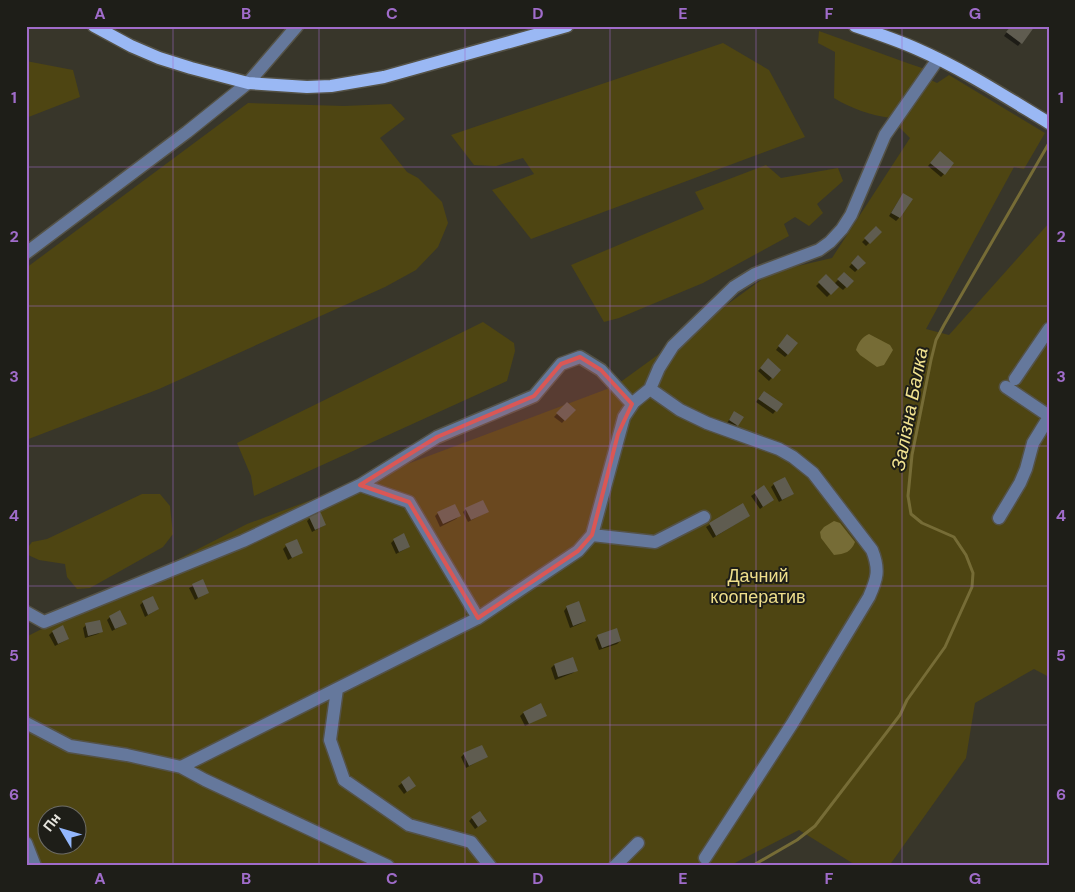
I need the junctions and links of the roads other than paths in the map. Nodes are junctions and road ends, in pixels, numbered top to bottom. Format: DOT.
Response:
graph roads {
  1 [pos="94,26"];
  2 [pos="296,26"];
  3 [pos="567,26"];
  4 [pos="855,26"];
  5 [pos="938,59"];
  6 [pos="248,83"];
  7 [pos="1047,122"];
  8 [pos="26,253"];
  9 [pos="1049,329"];
  10 [pos="650,389"];
  11 [pos="632,404"];
  12 [pos="1049,417"];
  13 [pos="360,486"];
  14 [pos="704,517"];
  15 [pos="999,518"];
  16 [pos="592,535"];
  17 [pos="26,612"];
  18 [pos="478,618"];
  19 [pos="337,689"];
  20 [pos="26,723"];
  21 [pos="181,767"];
  22 [pos="26,843"];
  23 [pos="638,843"];
  24 [pos="705,858"];
  25 [pos="35,866"];
  26 [pos="388,866"];
  27 [pos="490,866"];
  28 [pos="615,866"];
  1 -- 6 [label="main road"];
  2 -- 6 [label="street"];
  3 -- 6 [label="main road"];
  4 -- 5 [label="main road"];
  5 -- 7 [label="main road"];
  5 -- 10 [label="street"];
  6 -- 8 [label="street"];
  9 -- 12 [label="street"];
  10 -- 11 [label="street"];
  10 -- 24 [label="street"];
  11 -- 13 [label="street"];
  11 -- 16 [label="street"];
  12 -- 15 [label="street"];
  13 -- 17 [label="street"];
  13 -- 18 [label="street"];
  14 -- 16 [label="street"];
  16 -- 18 [label="street"];
  18 -- 19 [label="street"];
  19 -- 21 [label="street"];
  19 -- 27 [label="street"];
  20 -- 21 [label="street"];
  21 -- 26 [label="street"];
  22 -- 25 [label="street"];
  23 -- 28 [label="street"];
}
